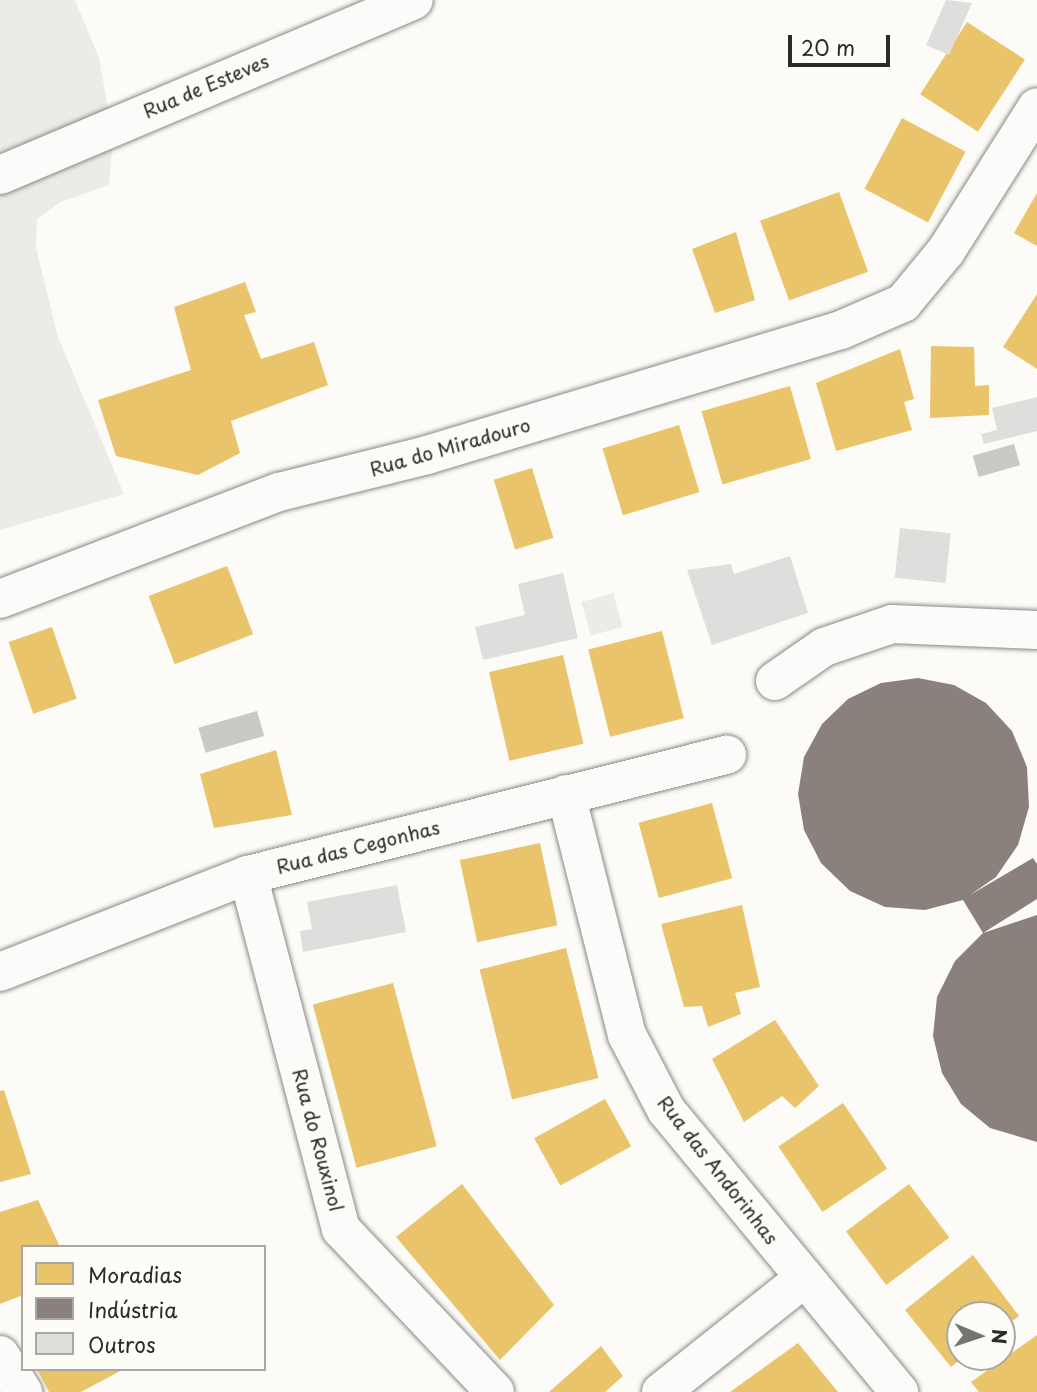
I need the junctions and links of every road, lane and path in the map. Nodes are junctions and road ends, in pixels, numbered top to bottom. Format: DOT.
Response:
graph roads {
  1 [pos="414,0"];
  2 [pos="365,8"];
  3 [pos="1037,107"];
  4 [pos="0,175"];
  5 [pos="0,598"];
  6 [pos="1037,630"];
  7 [pos="775,681"];
  8 [pos="727,755"];
  9 [pos="566,794"];
  10 [pos="248,875"];
  11 [pos="0,972"];
  12 [pos="803,1279"];
  13 [pos="0,1356"];
  14 [pos="23,1392"];
  15 [pos="495,1392"];
  16 [pos="661,1392"];
  17 [pos="899,1392"];
  1 -- 2 [label="street, Rua de Esteves"];
  2 -- 4 [label="street, Rua de Esteves"];
  3 -- 5 [label="street, Rua do Miradouro"];
  6 -- 7 [label="street"];
  8 -- 9 [label="street, Rua das Cegonhas"];
  9 -- 10 [label="street, Rua das Cegonhas"];
  9 -- 12 [label="street, Rua das Andorinhas"];
  10 -- 11 [label="street, Rua das Cegonhas"];
  10 -- 15 [label="street, Rua do Rouxinol"];
  12 -- 16 [label="street"];
  12 -- 17 [label="street, Rua das Andorinhas"];
  13 -- 14 [label="street"];
}
